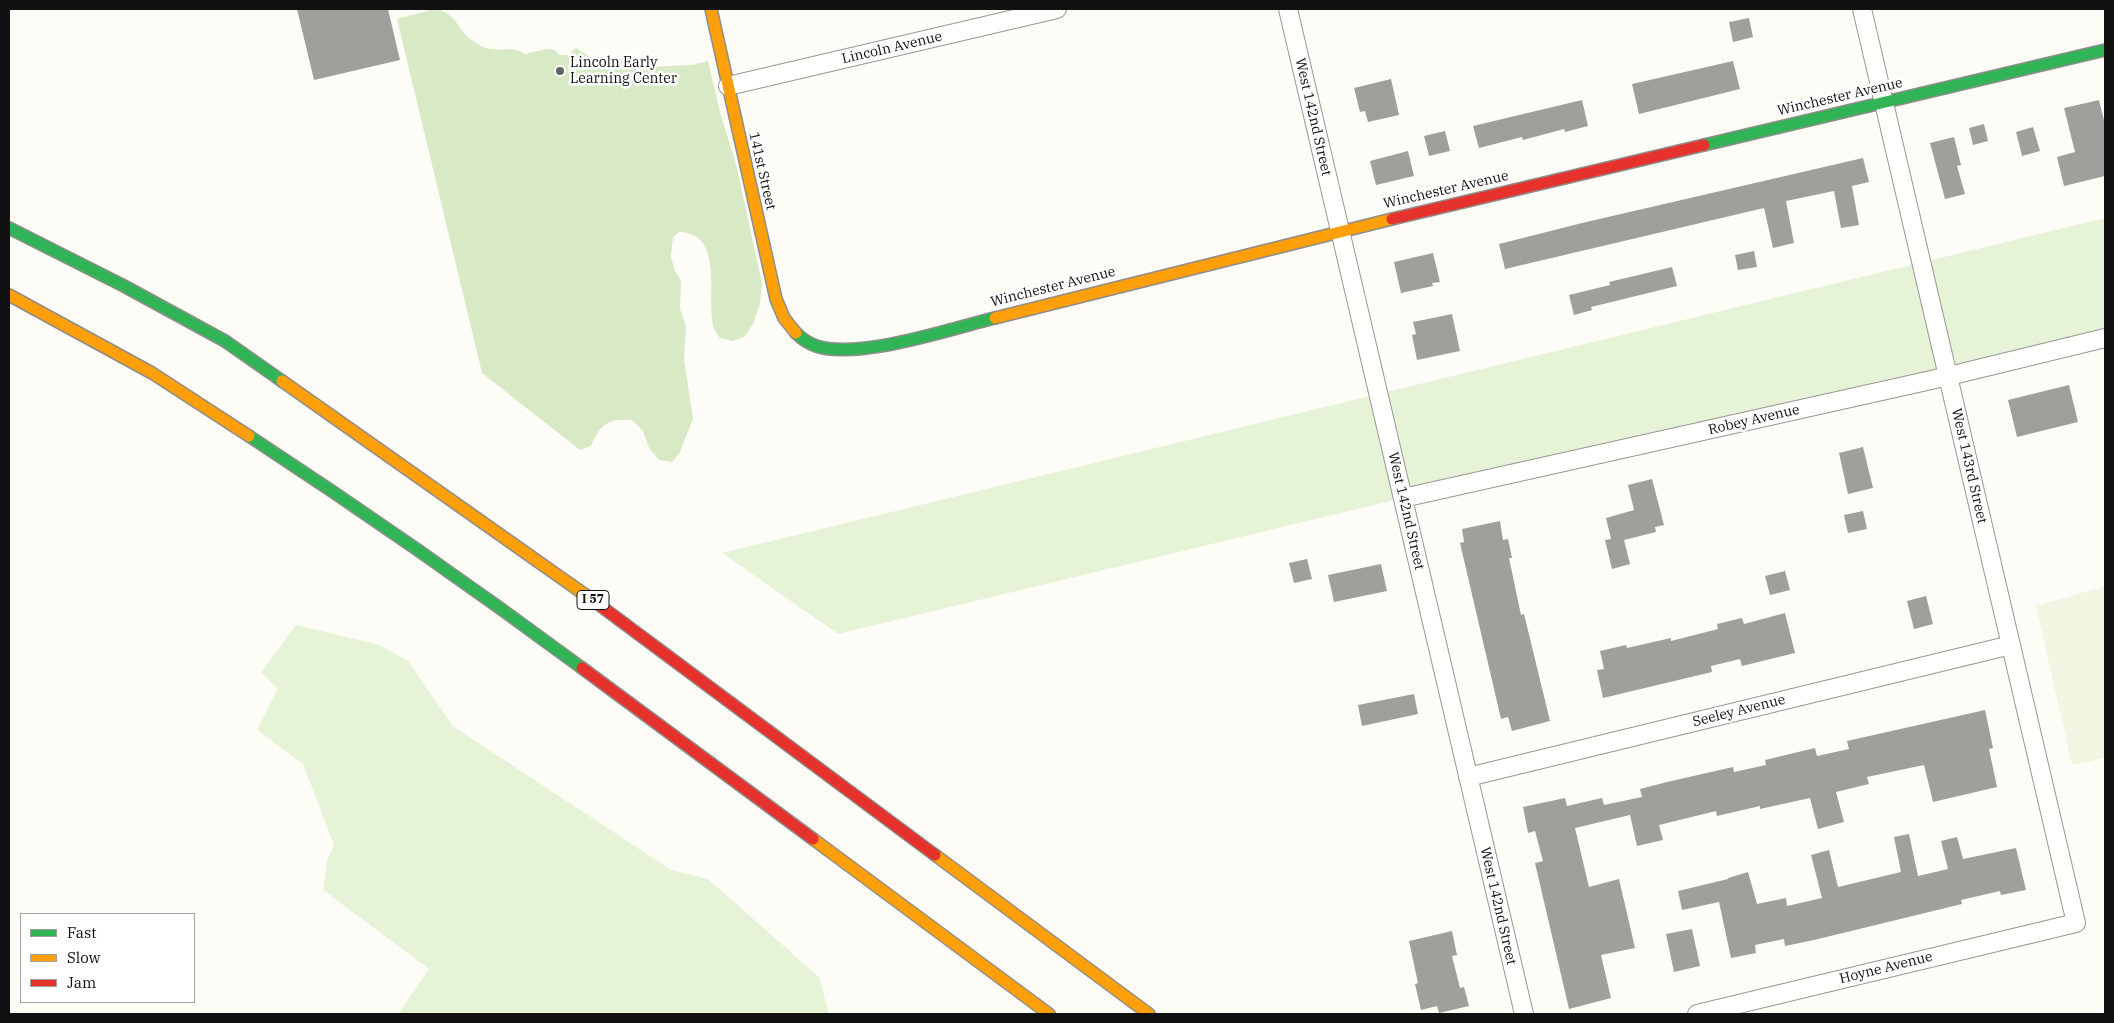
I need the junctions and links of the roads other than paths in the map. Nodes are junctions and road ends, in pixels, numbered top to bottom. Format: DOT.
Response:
graph roads {
  1 [pos="710,9"];
  2 [pos="1057,9"];
  3 [pos="1288,9"];
  4 [pos="1862,9"];
  5 [pos="2105,50"];
  6 [pos="728,86"];
  7 [pos="1884,102"];
  8 [pos="9,228"];
  9 [pos="1340,230"];
  10 [pos="9,295"];
  11 [pos="797,335"];
  12 [pos="2105,338"];
  13 [pos="1949,376"];
  14 [pos="1403,498"];
  15 [pos="2011,645"];
  16 [pos="1468,777"];
  17 [pos="2076,922"];
  18 [pos="1049,1014"];
  19 [pos="1149,1014"];
  20 [pos="1524,1014"];
  21 [pos="1697,1014"];
  1 -- 6 [label="main road, 141st Street"];
  2 -- 6 [label="street, Lincoln Avenue"];
  3 -- 9 [label="street, West 142nd Street"];
  4 -- 7 [label="street, West 143rd Street"];
  5 -- 7 [label="main road, Winchester Avenue"];
  6 -- 11 [label="main road, 141st Street"];
  7 -- 9 [label="main road, Winchester Avenue"];
  7 -- 13 [label="street, West 143rd Street"];
  8 -- 19 [label="main road, I 57"];
  9 -- 11 [label="main road, Winchester Avenue"];
  9 -- 14 [label="street, West 142nd Street"];
  10 -- 18 [label="main road"];
  12 -- 13 [label="street, Robey Avenue"];
  13 -- 14 [label="street, Robey Avenue"];
  13 -- 15 [label="street, West 143rd Street"];
  14 -- 16 [label="street, West 142nd Street"];
  15 -- 16 [label="street, Seeley Avenue"];
  15 -- 17 [label="street, West 143rd Street"];
  16 -- 20 [label="street, West 142nd Street"];
  17 -- 21 [label="street, Hoyne Avenue"];
}
